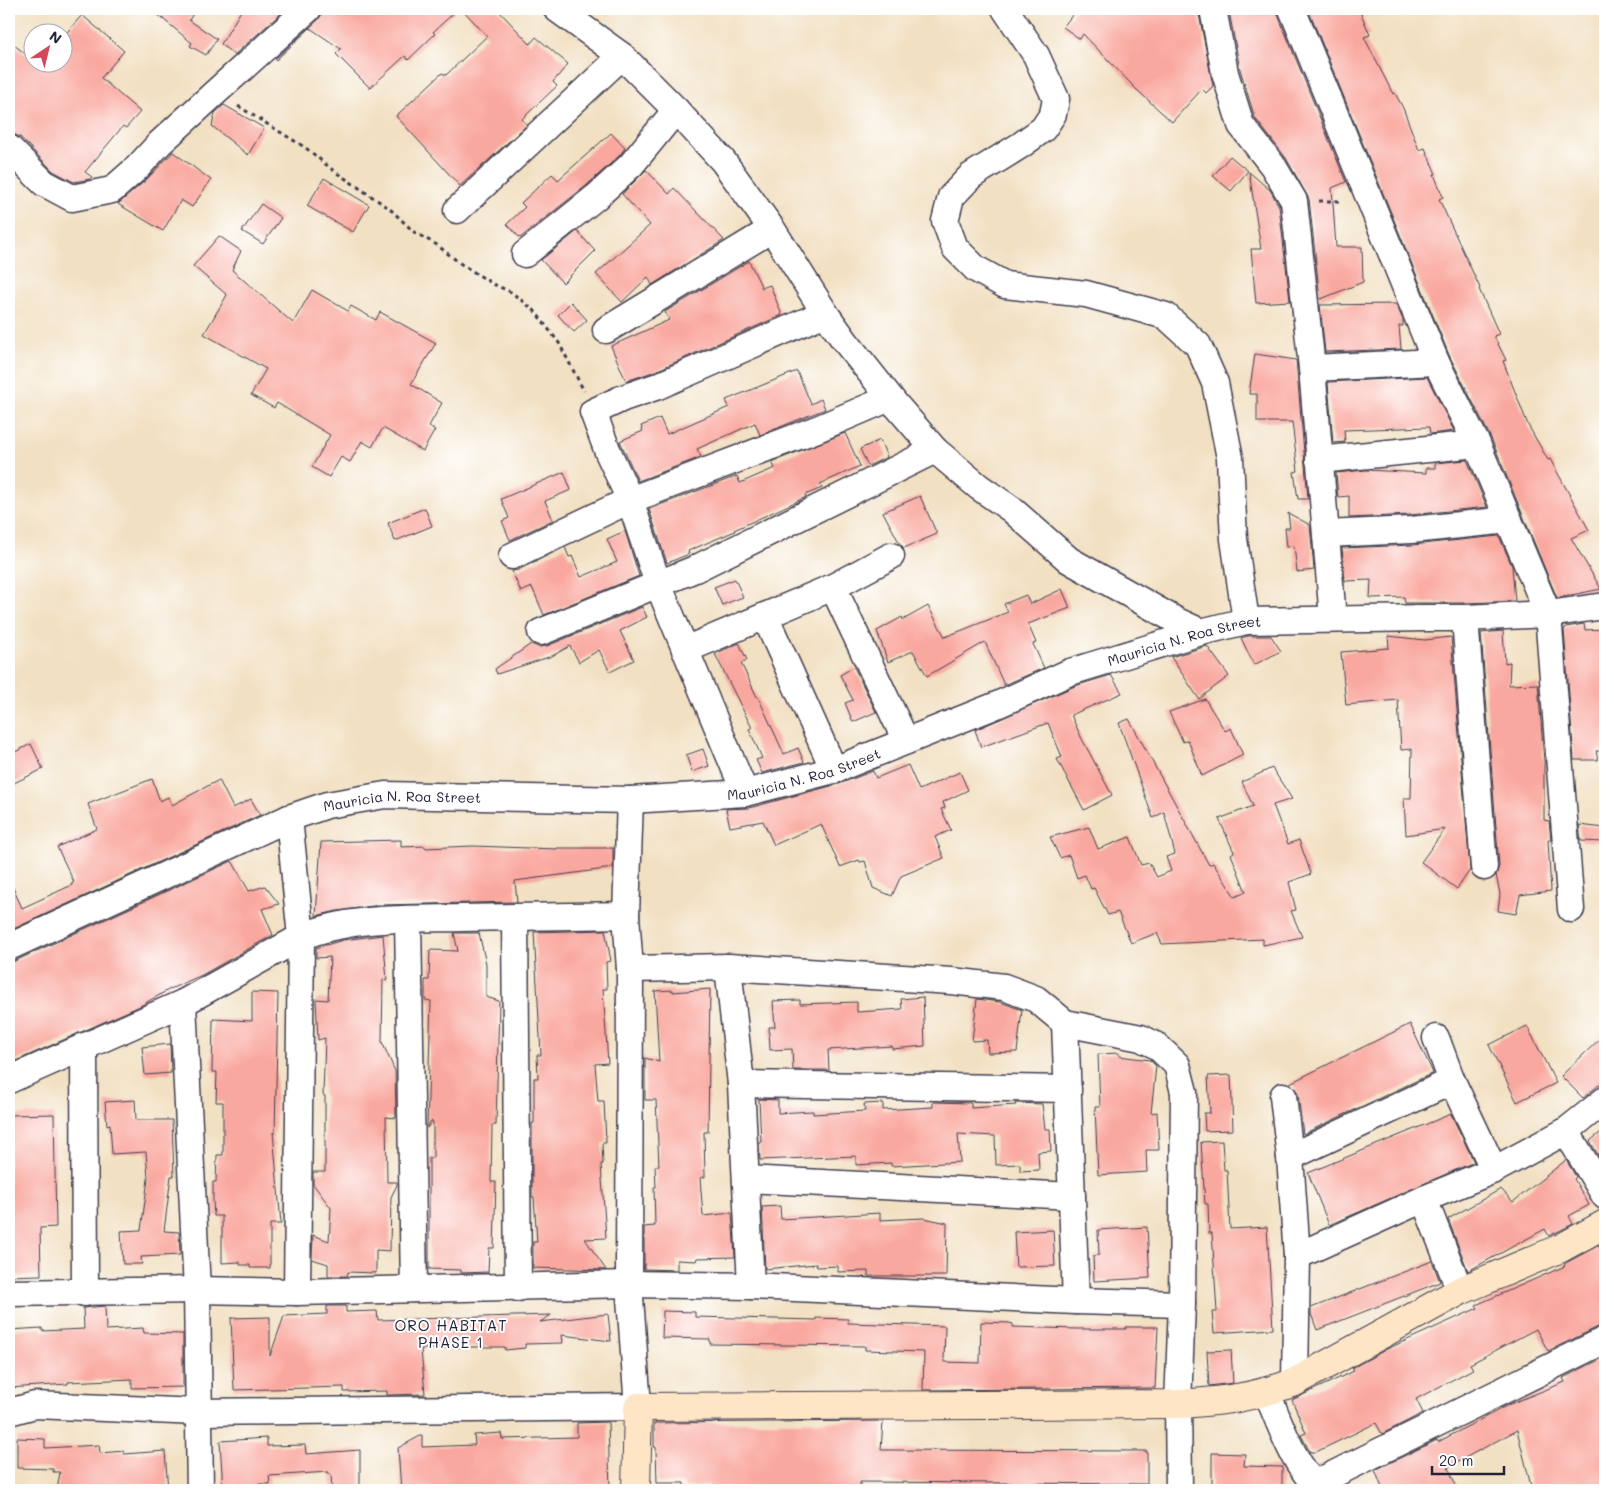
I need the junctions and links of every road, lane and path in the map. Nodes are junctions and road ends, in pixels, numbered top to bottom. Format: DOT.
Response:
graph roads {
  1 [pos="308,9"];
  2 [pos="557,9"];
  3 [pos="1004,9"];
  4 [pos="1213,9"];
  5 [pos="1292,9"];
  6 [pos="622,56"];
  7 [pos="217,91"];
  8 [pos="676,110"];
  9 [pos="9,148"];
  10 [pos="1369,200"];
  11 [pos="1294,201"];
  12 [pos="457,210"];
  13 [pos="772,229"];
  14 [pos="526,254"];
  15 [pos="825,314"];
  16 [pos="606,330"];
  17 [pos="1436,362"];
  18 [pos="1312,368"];
  19 [pos="890,398"];
  20 [pos="593,412"];
  21 [pos="1478,444"];
  22 [pos="935,450"];
  23 [pos="1319,460"];
  24 [pos="630,500"];
  25 [pos="1509,520"];
  26 [pos="1326,534"];
  27 [pos="512,556"];
  28 [pos="891,556"];
  29 [pos="658,584"];
  30 [pos="833,587"];
  31 [pos="1605,606"];
  32 [pos="1548,614"];
  33 [pos="765,616"];
  34 [pos="1465,618"];
  35 [pos="1333,619"];
  36 [pos="1246,621"];
  37 [pos="541,632"];
  38 [pos="1201,632"];
  39 [pos="685,650"];
  40 [pos="906,740"];
  41 [pos="834,770"];
  42 [pos="745,793"];
  43 [pos="630,800"];
  44 [pos="289,818"];
  45 [pos="1484,867"];
  46 [pos="1571,909"];
  47 [pos="626,915"];
  48 [pos="515,917"];
  49 [pos="408,919"];
  50 [pos="301,937"];
  51 [pos="9,947"];
  52 [pos="728,967"];
  53 [pos="630,968"];
  54 [pos="183,1002"];
  55 [pos="1065,1023"];
  56 [pos="1436,1038"];
  57 [pos="84,1046"];
  58 [pos="9,1080"];
  59 [pos="1452,1081"];
  60 [pos="741,1084"];
  61 [pos="1068,1089"];
  62 [pos="1283,1096"];
  63 [pos="1605,1100"];
  64 [pos="1566,1131"];
  65 [pos="1290,1158"];
  66 [pos="1494,1170"];
  67 [pos="746,1179"];
  68 [pos="1072,1196"];
  69 [pos="1605,1196"];
  70 [pos="1424,1198"];
  71 [pos="1605,1224"];
  72 [pos="1297,1256"];
  73 [pos="629,1284"];
  74 [pos="751,1286"];
  75 [pos="518,1288"];
  76 [pos="414,1289"];
  77 [pos="197,1290"];
  78 [pos="1460,1291"];
  79 [pos="297,1292"];
  80 [pos="85,1293"];
  81 [pos="9,1294"];
  82 [pos="1076,1301"];
  83 [pos="1182,1304"];
  84 [pos="1605,1340"];
  85 [pos="1295,1382"];
  86 [pos="1267,1393"];
  87 [pos="1178,1404"];
  88 [pos="638,1407"];
  89 [pos="9,1412"];
  90 [pos="198,1412"];
  91 [pos="1317,1487"];
  92 [pos="200,1490"];
  93 [pos="636,1490"];
  94 [pos="1179,1490"];
  1 -- 7 [label="street"];
  2 -- 6 [label="street"];
  3 -- 36 [label="street"];
  4 -- 11 [label="street"];
  5 -- 10 [label="street"];
  6 -- 8 [label="street"];
  6 -- 12 [label="street"];
  7 -- 9 [label="street"];
  7 -- 20 [label="path"];
  8 -- 13 [label="street"];
  8 -- 14 [label="street"];
  10 -- 11 [label="path"];
  10 -- 17 [label="street"];
  11 -- 18 [label="street"];
  13 -- 15 [label="street"];
  13 -- 16 [label="street"];
  15 -- 19 [label="street"];
  15 -- 20 [label="street"];
  17 -- 18 [label="street"];
  17 -- 21 [label="street"];
  18 -- 23 [label="street"];
  19 -- 22 [label="street"];
  19 -- 24 [label="street"];
  20 -- 24 [label="street"];
  21 -- 23 [label="street"];
  21 -- 25 [label="street"];
  22 -- 29 [label="street"];
  22 -- 38 [label="street"];
  23 -- 26 [label="street"];
  24 -- 27 [label="street"];
  24 -- 29 [label="street"];
  25 -- 26 [label="street"];
  25 -- 32 [label="street"];
  26 -- 35 [label="street"];
  28 -- 30 [label="street"];
  29 -- 37 [label="street"];
  29 -- 39 [label="street"];
  30 -- 33 [label="street"];
  30 -- 40 [label="street"];
  31 -- 32 [label="street, Mauricia N. Roa Street"];
  32 -- 34 [label="street, Mauricia N. Roa Street"];
  32 -- 46 [label="street"];
  33 -- 39 [label="street"];
  33 -- 41 [label="street"];
  34 -- 35 [label="street, Mauricia N. Roa Street"];
  34 -- 45 [label="street"];
  35 -- 36 [label="street, Mauricia N. Roa Street"];
  36 -- 38 [label="street, Mauricia N. Roa Street"];
  38 -- 40 [label="street, Mauricia N. Roa Street"];
  39 -- 42 [label="street"];
  40 -- 41 [label="street, Mauricia N. Roa Street"];
  41 -- 42 [label="street, Mauricia N. Roa Street"];
  42 -- 43 [label="street, Mauricia N. Roa Street"];
  43 -- 44 [label="street, Mauricia N. Roa Street"];
  43 -- 47 [label="street"];
  44 -- 50 [label="street"];
  44 -- 51 [label="street, Mauricia N. Roa Street"];
  47 -- 48 [label="street"];
  47 -- 53 [label="street"];
  48 -- 49 [label="street"];
  48 -- 75 [label="street"];
  49 -- 50 [label="street"];
  49 -- 76 [label="street"];
  50 -- 54 [label="street"];
  50 -- 79 [label="street"];
  52 -- 53 [label="street"];
  52 -- 55 [label="street"];
  52 -- 60 [label="street"];
  53 -- 73 [label="street"];
  54 -- 57 [label="street"];
  54 -- 77 [label="street"];
  55 -- 61 [label="street"];
  55 -- 83 [label="street"];
  56 -- 59 [label="street"];
  57 -- 58 [label="street"];
  57 -- 80 [label="street"];
  59 -- 65 [label="street"];
  59 -- 66 [label="street"];
  60 -- 61 [label="street"];
  60 -- 67 [label="street"];
  61 -- 68 [label="street"];
  62 -- 65 [label="street"];
  63 -- 64 [label="street"];
  64 -- 66 [label="street"];
  64 -- 69 [label="street"];
  65 -- 72 [label="street"];
  66 -- 70 [label="street"];
  67 -- 68 [label="street"];
  67 -- 74 [label="street"];
  68 -- 82 [label="street"];
  70 -- 72 [label="street"];
  70 -- 78 [label="street"];
  71 -- 78 [label="street"];
  72 -- 85 [label="street"];
  73 -- 74 [label="street"];
  73 -- 75 [label="street"];
  73 -- 88 [label="street"];
  74 -- 82 [label="street"];
  75 -- 76 [label="street"];
  76 -- 79 [label="street"];
  77 -- 79 [label="street"];
  77 -- 80 [label="street"];
  77 -- 90 [label="street"];
  78 -- 85 [label="street"];
  80 -- 81 [label="street"];
  82 -- 83 [label="street"];
  83 -- 87 [label="street"];
  84 -- 91 [label="street"];
  85 -- 86 [label="street"];
  86 -- 87 [label="street"];
  86 -- 91 [label="street"];
  87 -- 88 [label="street"];
  87 -- 94 [label="street"];
  88 -- 90 [label="street"];
  88 -- 93 [label="street"];
  89 -- 90 [label="street"];
  90 -- 92 [label="street"];
}
